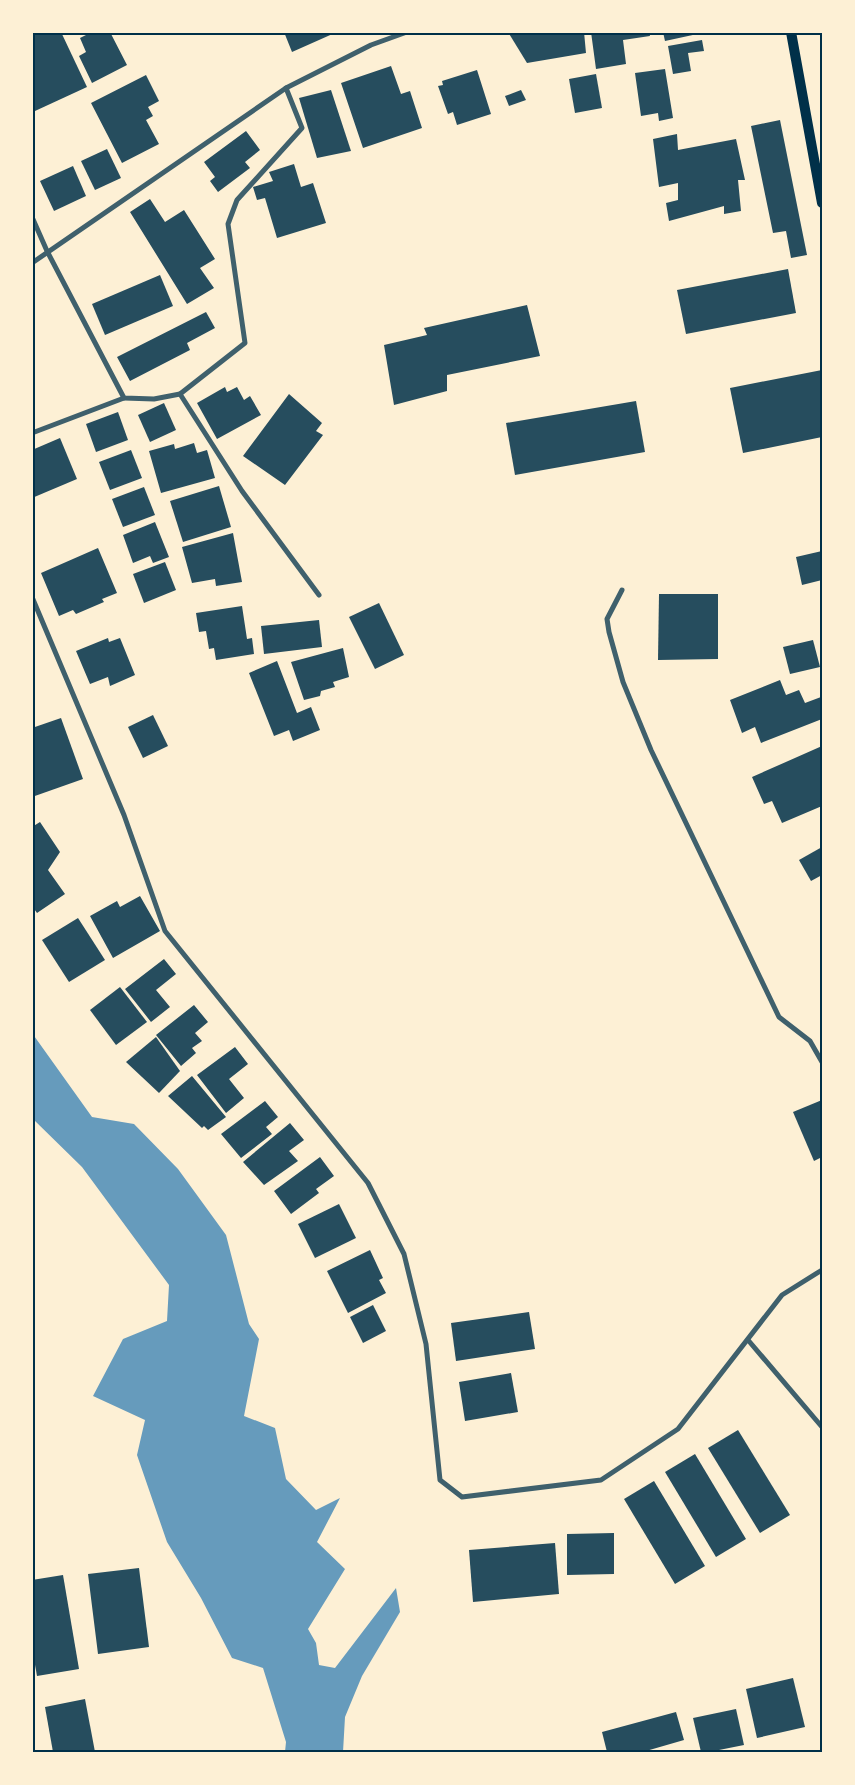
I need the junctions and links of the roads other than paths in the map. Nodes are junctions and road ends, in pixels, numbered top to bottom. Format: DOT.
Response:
graph roads {
  1 [pos="407,32"];
  2 [pos="791,32"];
  3 [pos="286,88"];
  4 [pos="822,203"];
  5 [pos="32,216"];
  6 [pos="47,251"];
  7 [pos="32,263"];
  8 [pos="180,394"];
  9 [pos="124,398"];
  10 [pos="32,433"];
  11 [pos="622,590"];
  12 [pos="319,595"];
  13 [pos="32,597"];
  14 [pos="822,1062"];
  15 [pos="822,1270"];
  16 [pos="748,1340"];
  17 [pos="822,1427"];
  1 -- 3 [label="street"];
  2 -- 4 [label="main road"];
  3 -- 6 [label="street"];
  3 -- 8 [label="street"];
  5 -- 6 [label="street"];
  6 -- 7 [label="street"];
  6 -- 9 [label="street"];
  8 -- 9 [label="street"];
  8 -- 12 [label="street"];
  9 -- 10 [label="street"];
  11 -- 14 [label="street"];
  13 -- 16 [label="street"];
  15 -- 16 [label="street"];
  16 -- 17 [label="street"];
}
